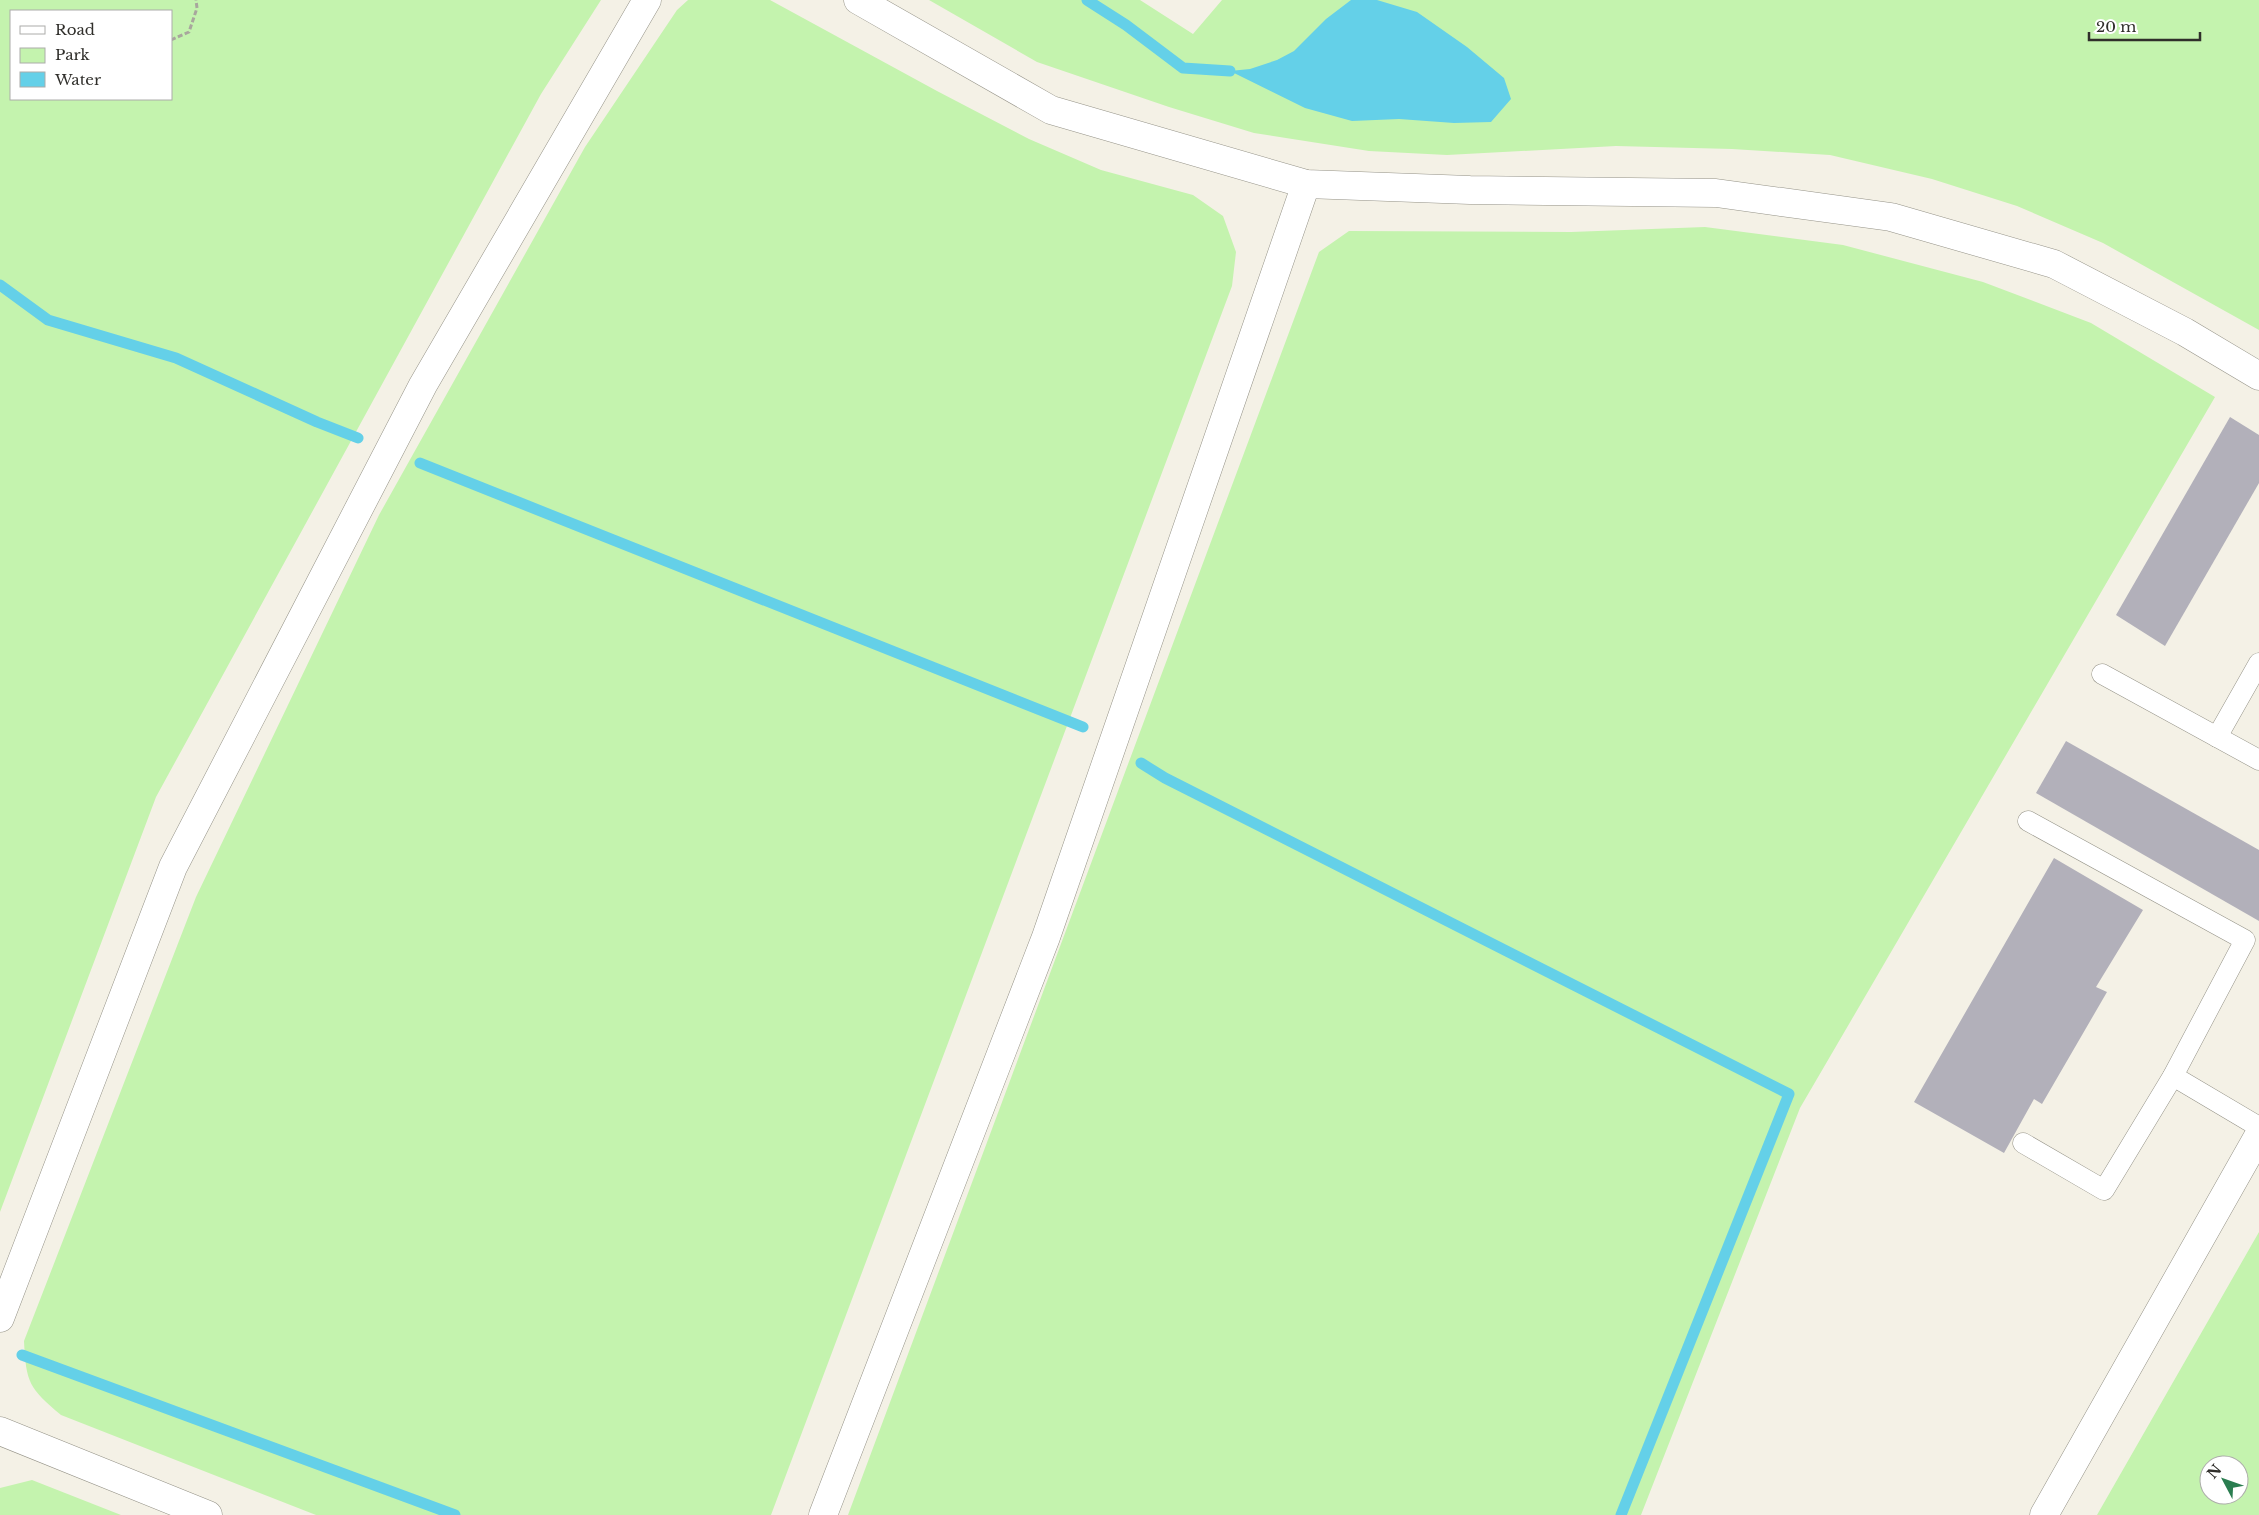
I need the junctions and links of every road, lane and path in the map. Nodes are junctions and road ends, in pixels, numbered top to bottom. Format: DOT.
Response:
graph roads {
  1 [pos="196,0"];
  2 [pos="647,0"];
  3 [pos="858,0"];
  4 [pos="172,40"];
  5 [pos="1306,184"];
  6 [pos="2259,376"];
  7 [pos="2259,663"];
  8 [pos="2102,674"];
  9 [pos="2216,737"];
  10 [pos="2259,760"];
  11 [pos="2028,821"];
  12 [pos="2173,1076"];
  13 [pos="2259,1127"];
  14 [pos="2259,1136"];
  15 [pos="2023,1143"];
  16 [pos="0,1318"];
  17 [pos="0,1432"];
  18 [pos="208,1515"];
  19 [pos="823,1515"];
  20 [pos="2044,1515"];
  1 -- 4 [label="path"];
  2 -- 16 [label="street"];
  3 -- 5 [label="street"];
  5 -- 6 [label="street"];
  5 -- 19 [label="street"];
  7 -- 9 [label="lane"];
  8 -- 9 [label="lane"];
  9 -- 10 [label="lane"];
  11 -- 12 [label="lane"];
  12 -- 13 [label="lane"];
  12 -- 15 [label="lane"];
  14 -- 20 [label="street"];
  17 -- 18 [label="street"];
}
